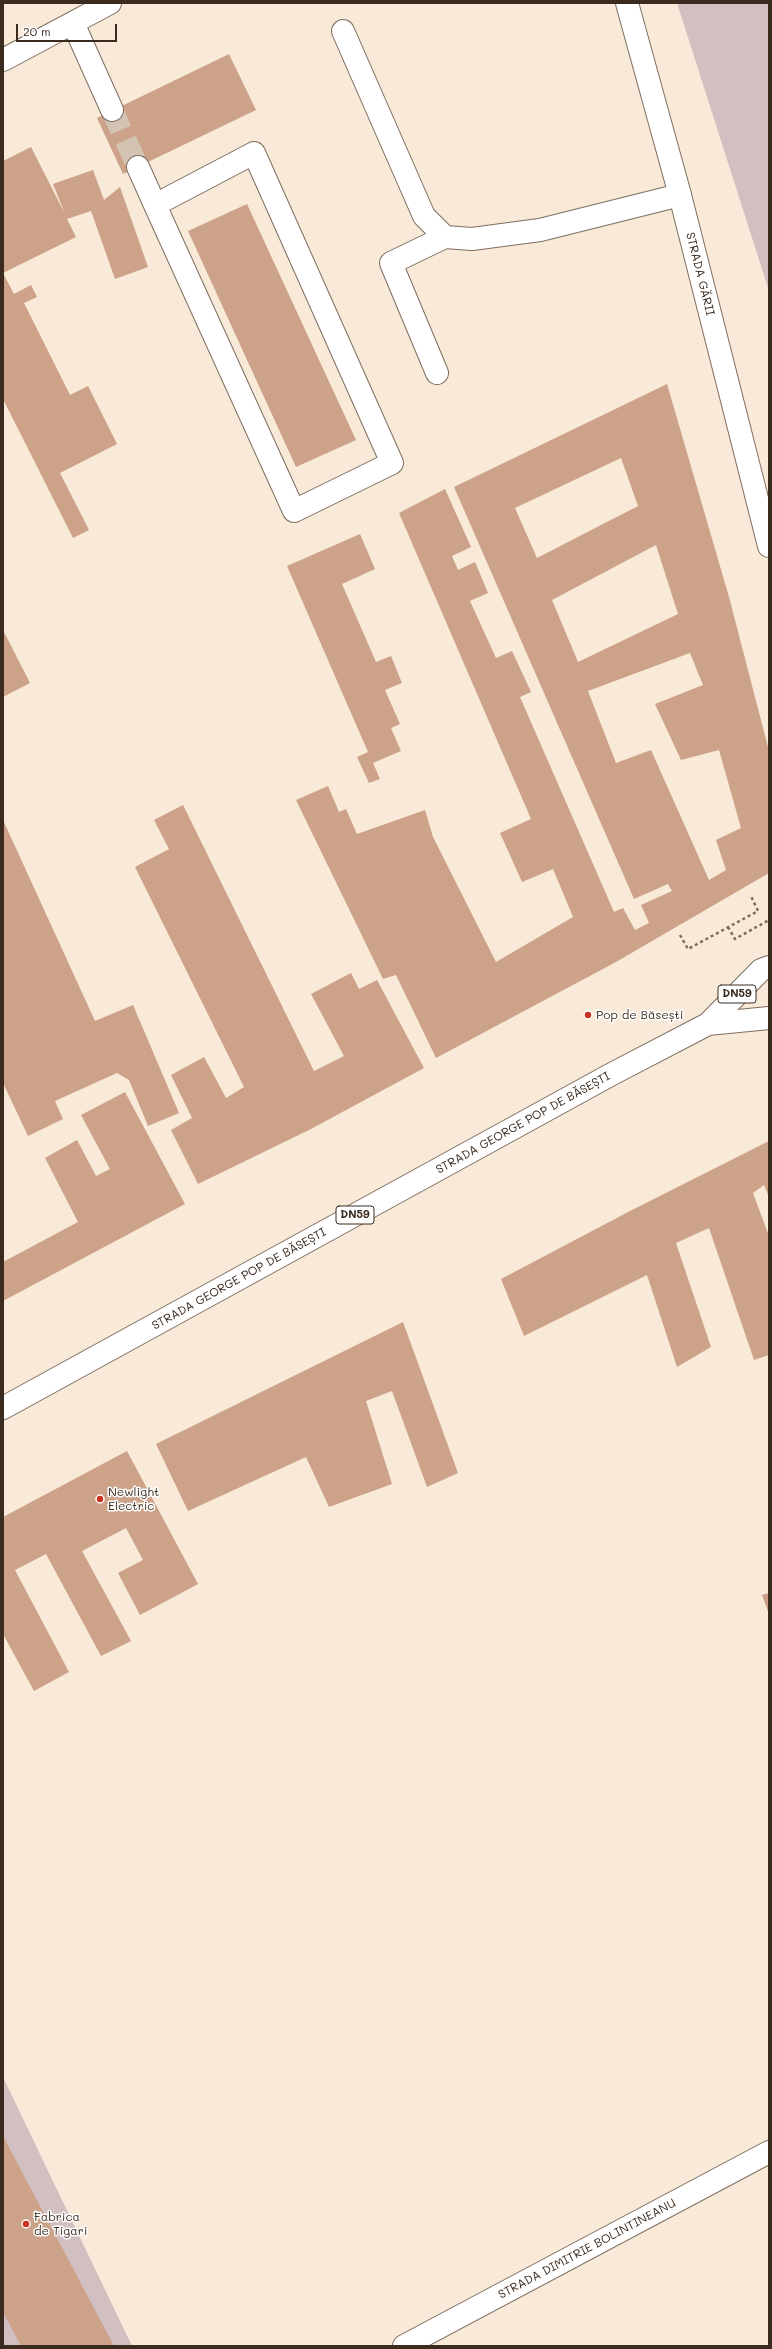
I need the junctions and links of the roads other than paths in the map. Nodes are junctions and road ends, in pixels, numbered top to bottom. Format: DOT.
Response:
graph roads {
  1 [pos="110,3"];
  2 [pos="627,3"];
  3 [pos="73,23"];
  4 [pos="343,31"];
  5 [pos="3,60"];
  6 [pos="112,110"];
  7 [pos="138,167"];
  8 [pos="680,195"];
  9 [pos="155,205"];
  10 [pos="445,237"];
  11 [pos="437,372"];
  12 [pos="769,546"];
  13 [pos="769,967"];
  14 [pos="769,1018"];
  15 [pos="708,1024"];
  16 [pos="3,1408"];
  17 [pos="769,2152"];
  18 [pos="404,2346"];
  1 -- 3 [label="main road"];
  2 -- 8 [label="main road, STRADA GĂRII"];
  3 -- 5 [label="main road"];
  3 -- 6 [label="main road"];
  4 -- 10 [label="main road"];
  7 -- 9 [label="main road"];
  8 -- 10 [label="main road"];
  8 -- 12 [label="main road, STRADA GĂRII"];
  9 -- 9 [label="main road"];
  10 -- 11 [label="main road"];
  13 -- 15 [label="main road, STRADA GEORGE POP DE BĂSEȘTI / DN59"];
  14 -- 15 [label="main road, STRADA GEORGE POP DE BĂSEȘTI / DN59"];
  15 -- 16 [label="main road, STRADA GEORGE POP DE BĂSEȘTI / DN59"];
  17 -- 18 [label="main road, STRADA DIMITRIE BOLINTINEANU"];
}
